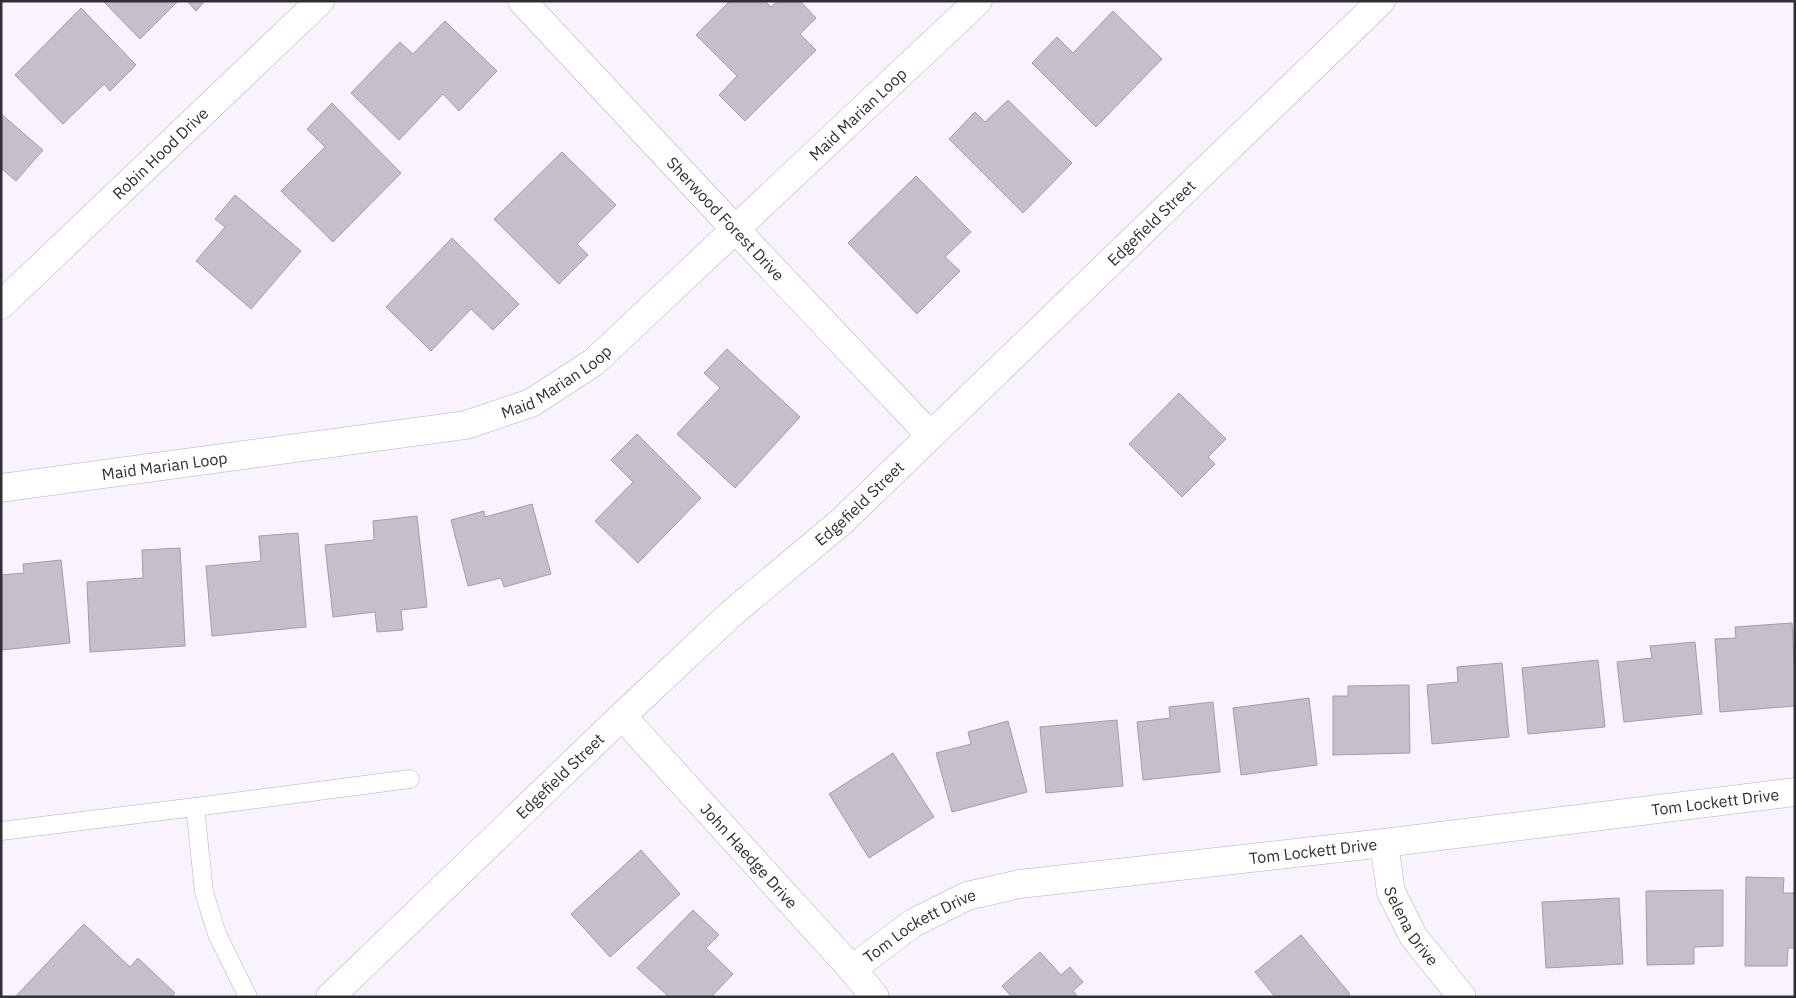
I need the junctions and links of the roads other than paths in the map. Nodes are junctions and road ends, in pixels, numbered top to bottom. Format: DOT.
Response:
graph roads {
  1 [pos="320,1"];
  2 [pos="522,1"];
  3 [pos="978,1"];
  4 [pos="1381,1"];
  5 [pos="735,229"];
  6 [pos="1,305"];
  7 [pos="930,435"];
  8 [pos="1,488"];
  9 [pos="622,716"];
  10 [pos="410,780"];
  11 [pos="1795,792"];
  12 [pos="196,807"];
  13 [pos="1,831"];
  14 [pos="1384,843"];
  15 [pos="852,969"];
  16 [pos="248,997"];
  17 [pos="330,997"];
  18 [pos="875,997"];
  19 [pos="1462,997"];
  1 -- 6 [label="street, Robin Hood Drive"];
  2 -- 5 [label="street, Sherwood Forest Drive"];
  3 -- 5 [label="street, Maid Marian Loop"];
  4 -- 7 [label="street, Edgefield Street"];
  5 -- 7 [label="street, Sherwood Forest Drive"];
  5 -- 8 [label="street, Maid Marian Loop"];
  7 -- 9 [label="street, Edgefield Street"];
  9 -- 15 [label="street, John Haedge Drive"];
  9 -- 17 [label="street, Edgefield Street"];
  10 -- 12 [label="lane"];
  11 -- 14 [label="street, Tom Lockett Drive"];
  12 -- 13 [label="lane"];
  12 -- 16 [label="lane"];
  14 -- 15 [label="street, Tom Lockett Drive"];
  14 -- 19 [label="street, Selena Drive"];
  15 -- 18 [label="street, John Haedge Drive"];
}
